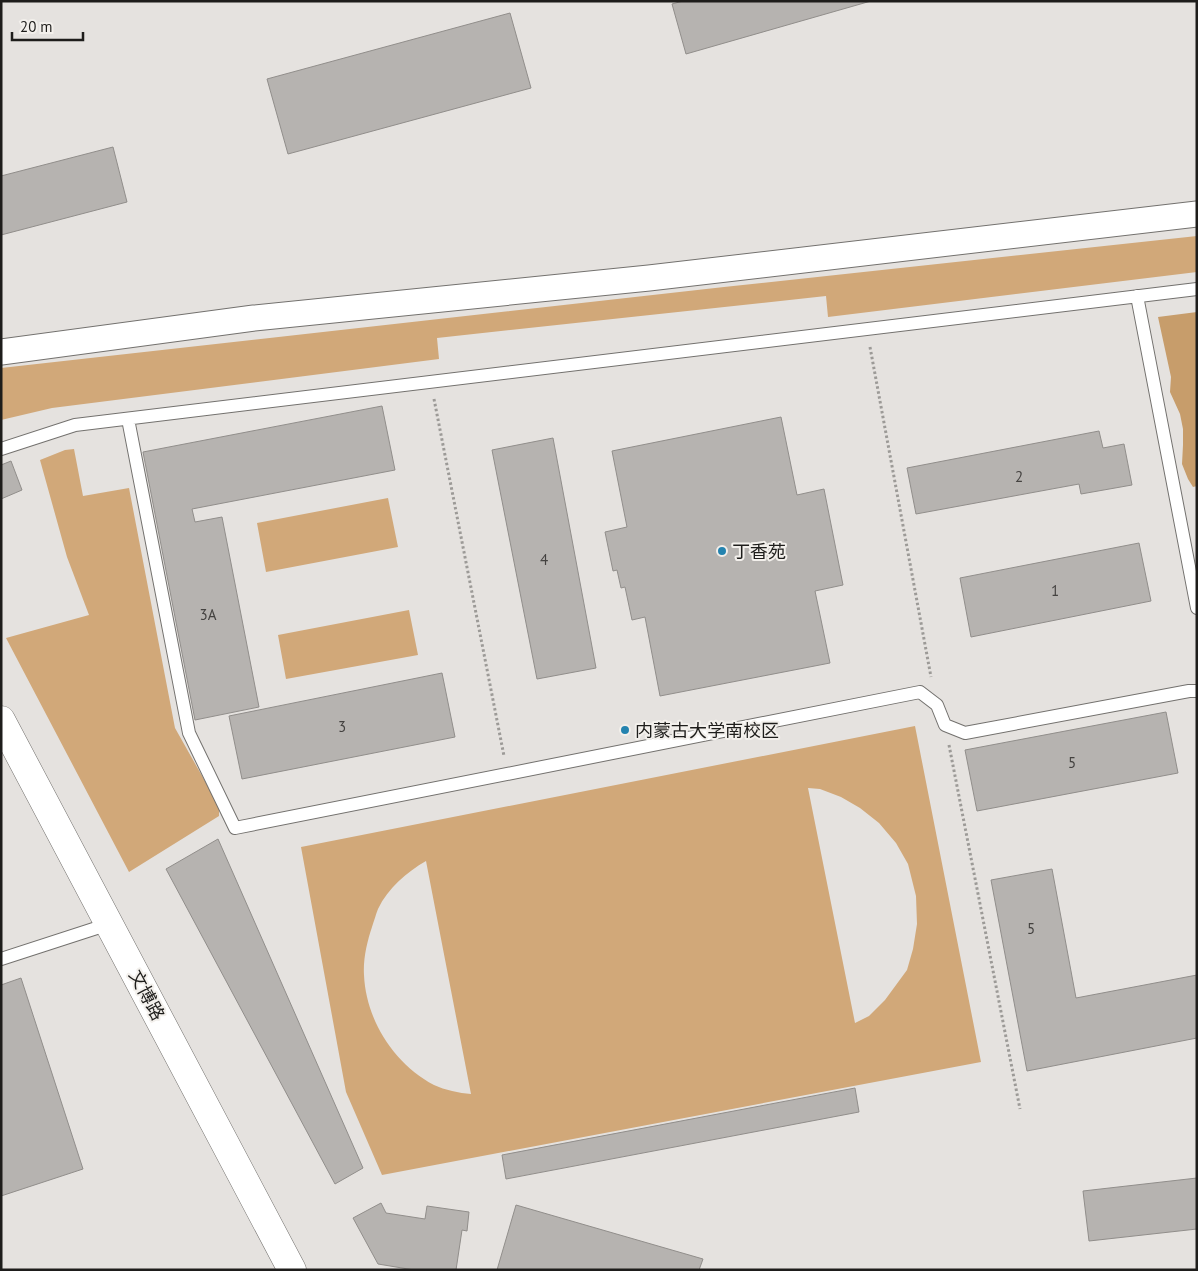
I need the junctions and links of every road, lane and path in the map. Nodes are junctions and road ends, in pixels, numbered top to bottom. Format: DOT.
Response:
graph roads {
  1 [pos="1197,214"];
  2 [pos="1197,288"];
  3 [pos="1137,296"];
  4 [pos="867,329"];
  5 [pos="1,352"];
  6 [pos="430,382"];
  7 [pos="128,419"];
  8 [pos="1,449"];
  9 [pos="1197,608"];
  10 [pos="1197,691"];
  11 [pos="936,705"];
  12 [pos="1,720"];
  13 [pos="945,725"];
  14 [pos="508,774"];
  15 [pos="109,924"];
  16 [pos="1,959"];
  17 [pos="1020,1109"];
  18 [pos="292,1270"];
  1 -- 5 [label="street"];
  2 -- 3 [label="lane"];
  3 -- 4 [label="lane"];
  3 -- 9 [label="lane"];
  4 -- 6 [label="lane"];
  4 -- 11 [label="path"];
  6 -- 7 [label="lane"];
  6 -- 14 [label="path"];
  7 -- 8 [label="lane"];
  7 -- 14 [label="lane"];
  10 -- 13 [label="lane"];
  11 -- 13 [label="lane"];
  11 -- 14 [label="lane"];
  12 -- 15 [label="street, 文博路"];
  13 -- 17 [label="path"];
  15 -- 16 [label="lane"];
  15 -- 18 [label="street, 文博路"];
}
